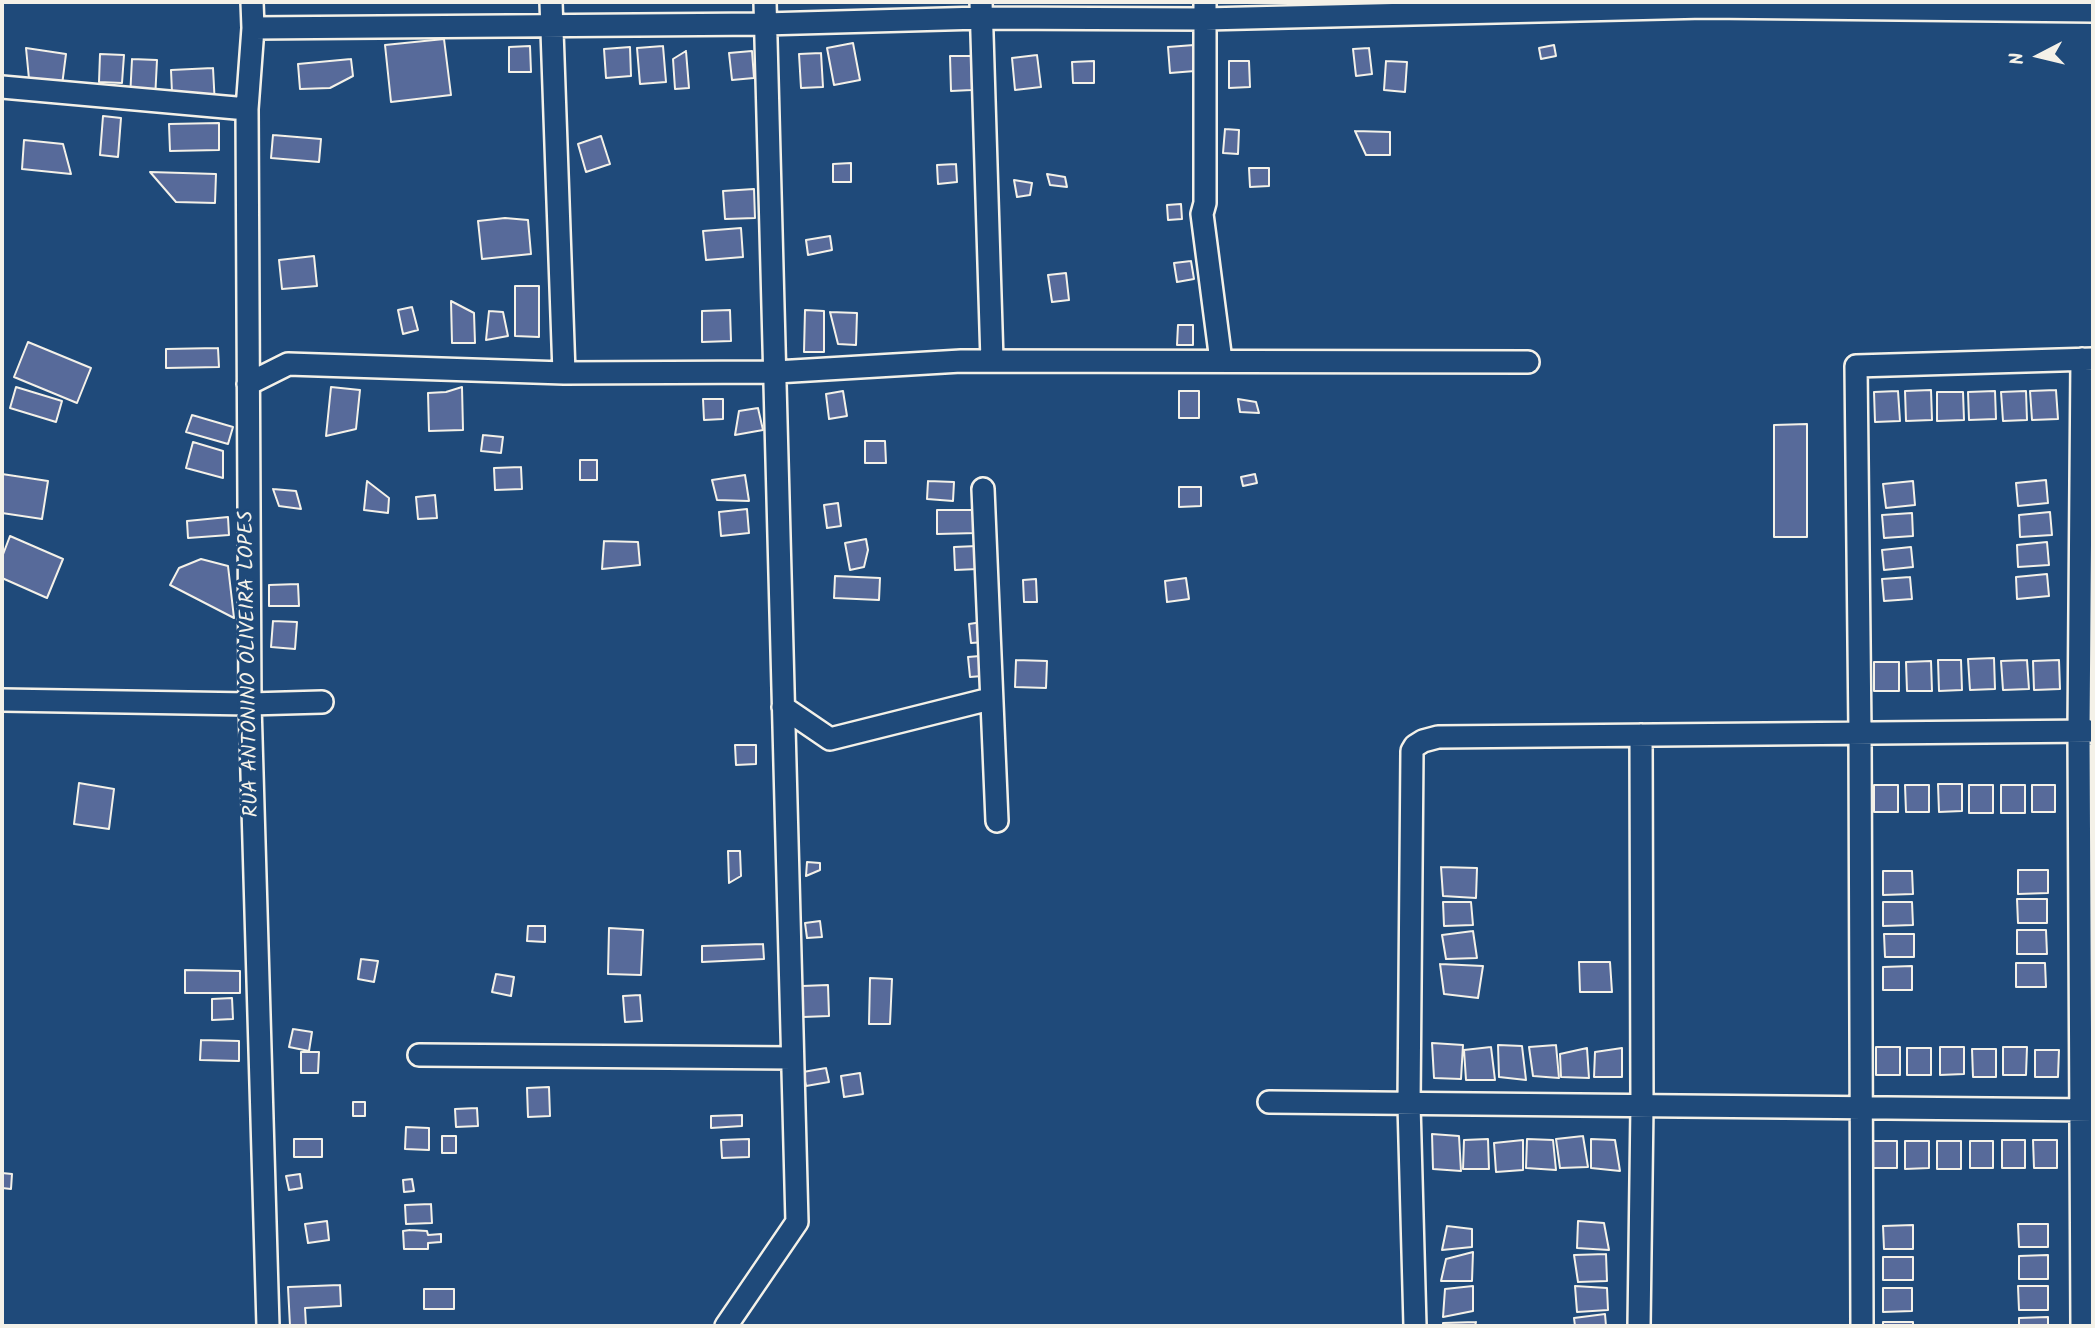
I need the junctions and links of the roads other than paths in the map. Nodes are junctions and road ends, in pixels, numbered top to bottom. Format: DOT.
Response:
graph roads {
  1 [pos="252,2"];
  2 [pos="551,2"];
  3 [pos="765,2"];
  4 [pos="1869,5"];
  5 [pos="2082,8"];
  6 [pos="981,10"];
  7 [pos="1205,10"];
  8 [pos="764,24"];
  9 [pos="552,25"];
  10 [pos="253,28"];
  11 [pos="2,87"];
  12 [pos="247,109"];
  13 [pos="2087,359"];
  14 [pos="992,361"];
  15 [pos="1221,361"];
  16 [pos="1528,362"];
  17 [pos="776,372"];
  18 [pos="564,373"];
  19 [pos="248,384"];
  20 [pos="983,489"];
  21 [pos="990,699"];
  22 [pos="2,700"];
  23 [pos="322,702"];
  24 [pos="250,704"];
  25 [pos="783,707"];
  26 [pos="2086,731"];
  27 [pos="1860,733"];
  28 [pos="1641,735"];
  29 [pos="997,821"];
  30 [pos="419,1055"];
  31 [pos="792,1058"];
  32 [pos="1269,1102"];
  33 [pos="1409,1104"];
  34 [pos="1642,1106"];
  35 [pos="1860,1108"];
  36 [pos="2088,1110"];
  37 [pos="268,1326"];
  38 [pos="726,1326"];
  39 [pos="1415,1326"];
  40 [pos="1639,1326"];
  41 [pos="1862,1326"];
  42 [pos="2082,1326"];
  1 -- 10 [label="street, RUA ANTONINO OLIVEIRA LOPES"];
  2 -- 9 [label="street"];
  3 -- 8 [label="street"];
  4 -- 5 [label="street"];
  4 -- 7 [label="street"];
  6 -- 7 [label="street"];
  6 -- 8 [label="street"];
  6 -- 14 [label="street"];
  7 -- 15 [label="street"];
  8 -- 9 [label="street"];
  8 -- 17 [label="street"];
  9 -- 10 [label="street"];
  9 -- 18 [label="street"];
  10 -- 12 [label="street, RUA ANTONINO OLIVEIRA LOPES"];
  11 -- 12 [label="street"];
  12 -- 19 [label="street, RUA ANTONINO OLIVEIRA LOPES"];
  13 -- 26 [label="street"];
  13 -- 27 [label="street"];
  14 -- 15 [label="street"];
  14 -- 17 [label="street"];
  15 -- 16 [label="street"];
  17 -- 18 [label="street"];
  17 -- 25 [label="street"];
  18 -- 19 [label="street"];
  19 -- 24 [label="street, RUA ANTONINO OLIVEIRA LOPES"];
  20 -- 21 [label="street"];
  21 -- 25 [label="street"];
  21 -- 29 [label="street"];
  22 -- 24 [label="street"];
  23 -- 24 [label="street"];
  24 -- 37 [label="street, RUA ANTONINO OLIVEIRA LOPES"];
  25 -- 31 [label="street"];
  26 -- 27 [label="street"];
  26 -- 36 [label="street"];
  27 -- 28 [label="street"];
  27 -- 35 [label="street"];
  28 -- 33 [label="street"];
  28 -- 34 [label="street"];
  30 -- 31 [label="street"];
  31 -- 38 [label="street"];
  32 -- 33 [label="street"];
  33 -- 34 [label="street"];
  33 -- 39 [label="street"];
  34 -- 35 [label="street"];
  34 -- 40 [label="street"];
  35 -- 36 [label="street"];
  35 -- 41 [label="street"];
  36 -- 42 [label="street"];
}
